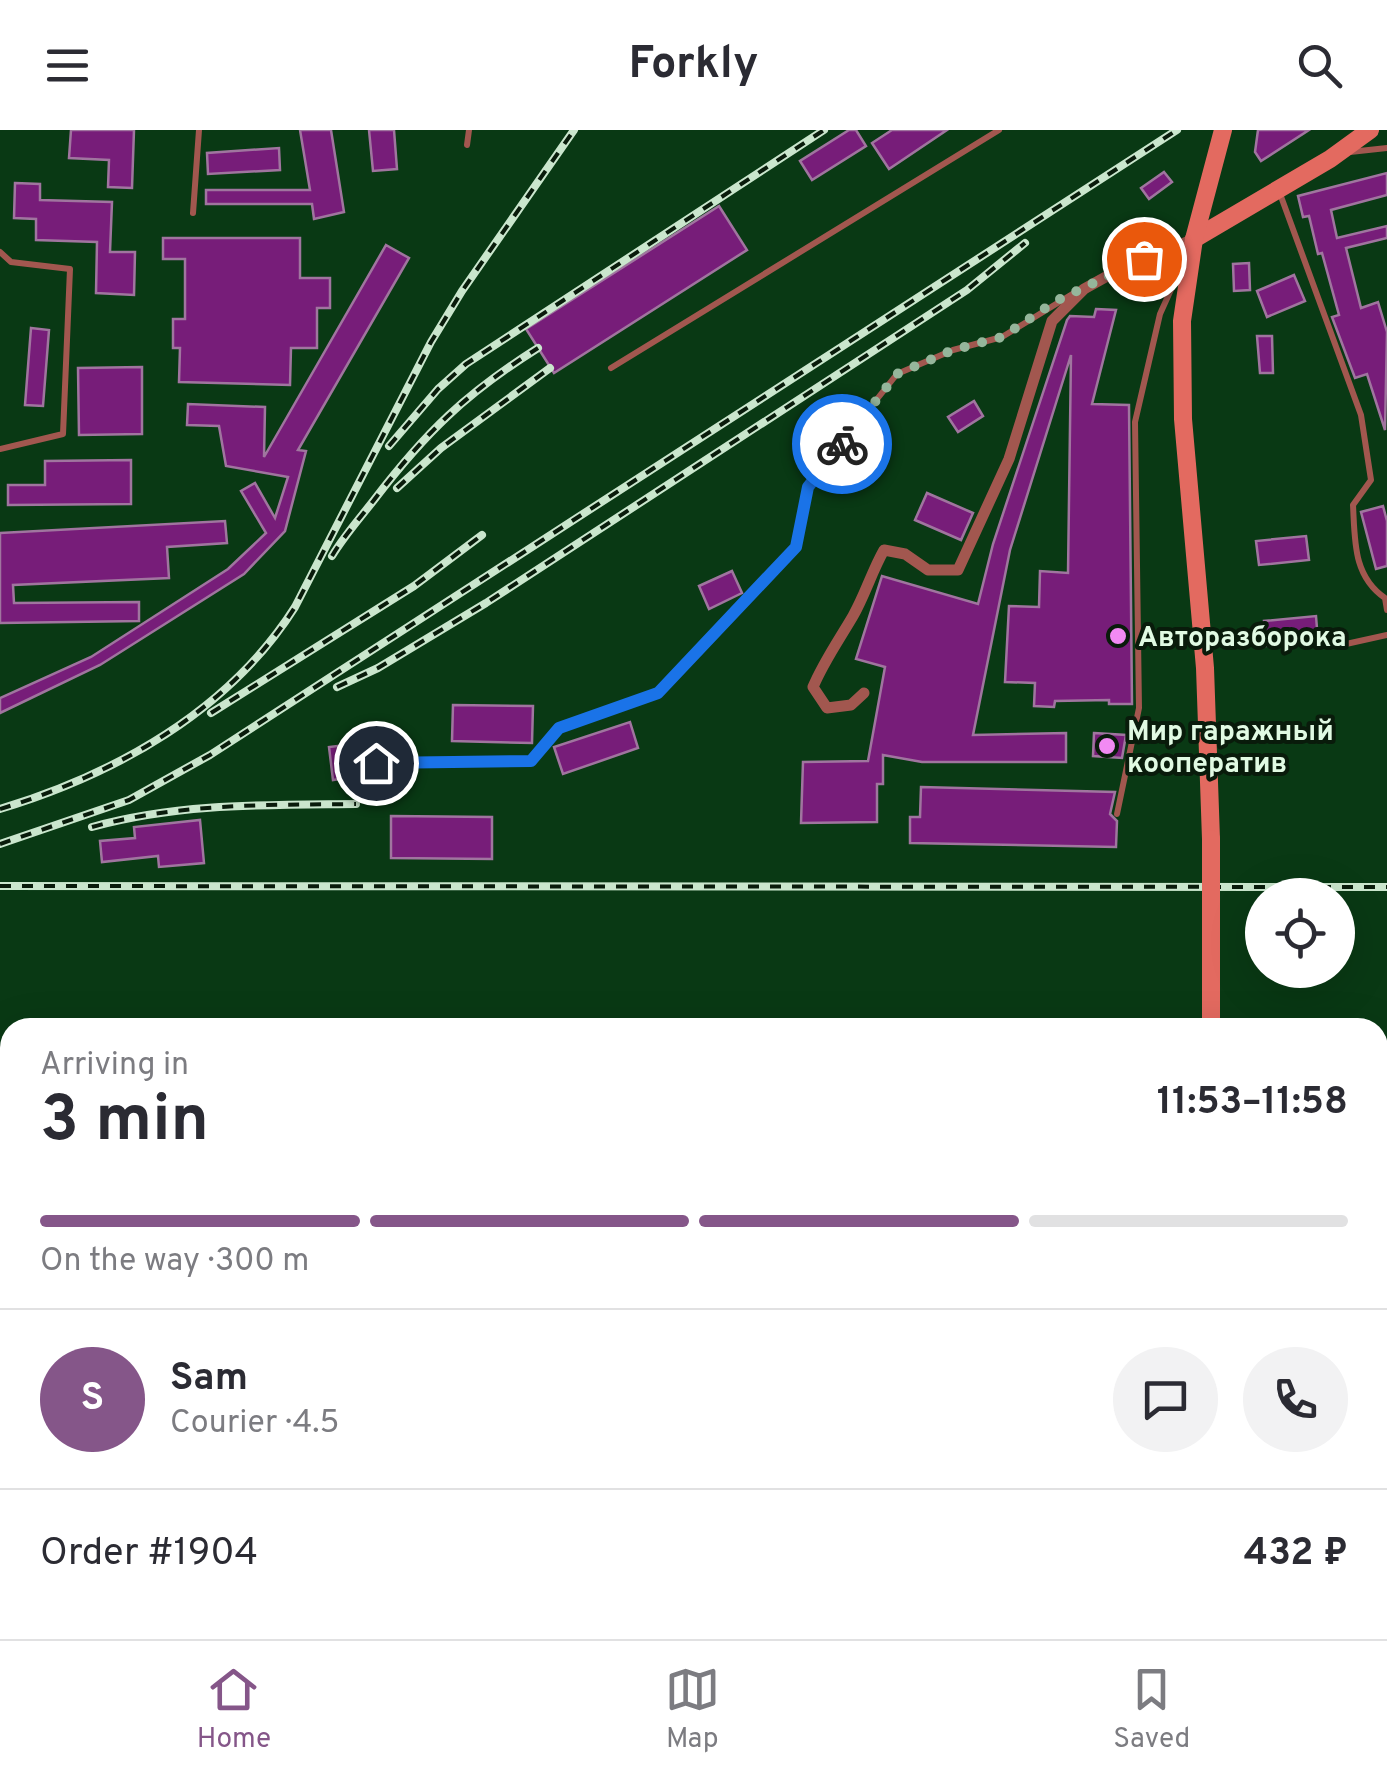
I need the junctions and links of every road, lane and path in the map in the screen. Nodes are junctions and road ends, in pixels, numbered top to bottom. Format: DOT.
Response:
graph roads {
  1 [pos="199,130"];
  2 [pos="469,130"];
  3 [pos="1000,130"];
  4 [pos="1223,130"];
  5 [pos="1370,130"];
  6 [pos="468,145"];
  7 [pos="1387,148"];
  8 [pos="1330,159"];
  9 [pos="1279,190"];
  10 [pos="193,213"];
  11 [pos="1194,239"];
  12 [pos="0,252"];
  13 [pos="1084,289"];
  14 [pos="611,368"];
  15 [pos="0,449"];
  16 [pos="1387,610"];
  17 [pos="1387,635"];
  18 [pos="1337,646"];
  19 [pos="864,693"];
  20 [pos="376,763"];
  21 [pos="1117,814"];
  22 [pos="1211,1018"];
  1 -- 10 [label="lane"];
  2 -- 6 [label="lane"];
  3 -- 14 [label="lane"];
  4 -- 11 [label="main road"];
  5 -- 8 [label="main road"];
  7 -- 8 [label="lane"];
  8 -- 9 [label="main road"];
  9 -- 11 [label="main road"];
  9 -- 16 [label="lane"];
  11 -- 13 [label="street"];
  11 -- 21 [label="lane"];
  11 -- 22 [label="main road, bridge"];
  12 -- 15 [label="lane"];
  13 -- 19 [label="street"];
  13 -- 20 [label="lane"];
  17 -- 18 [label="lane"];
}
